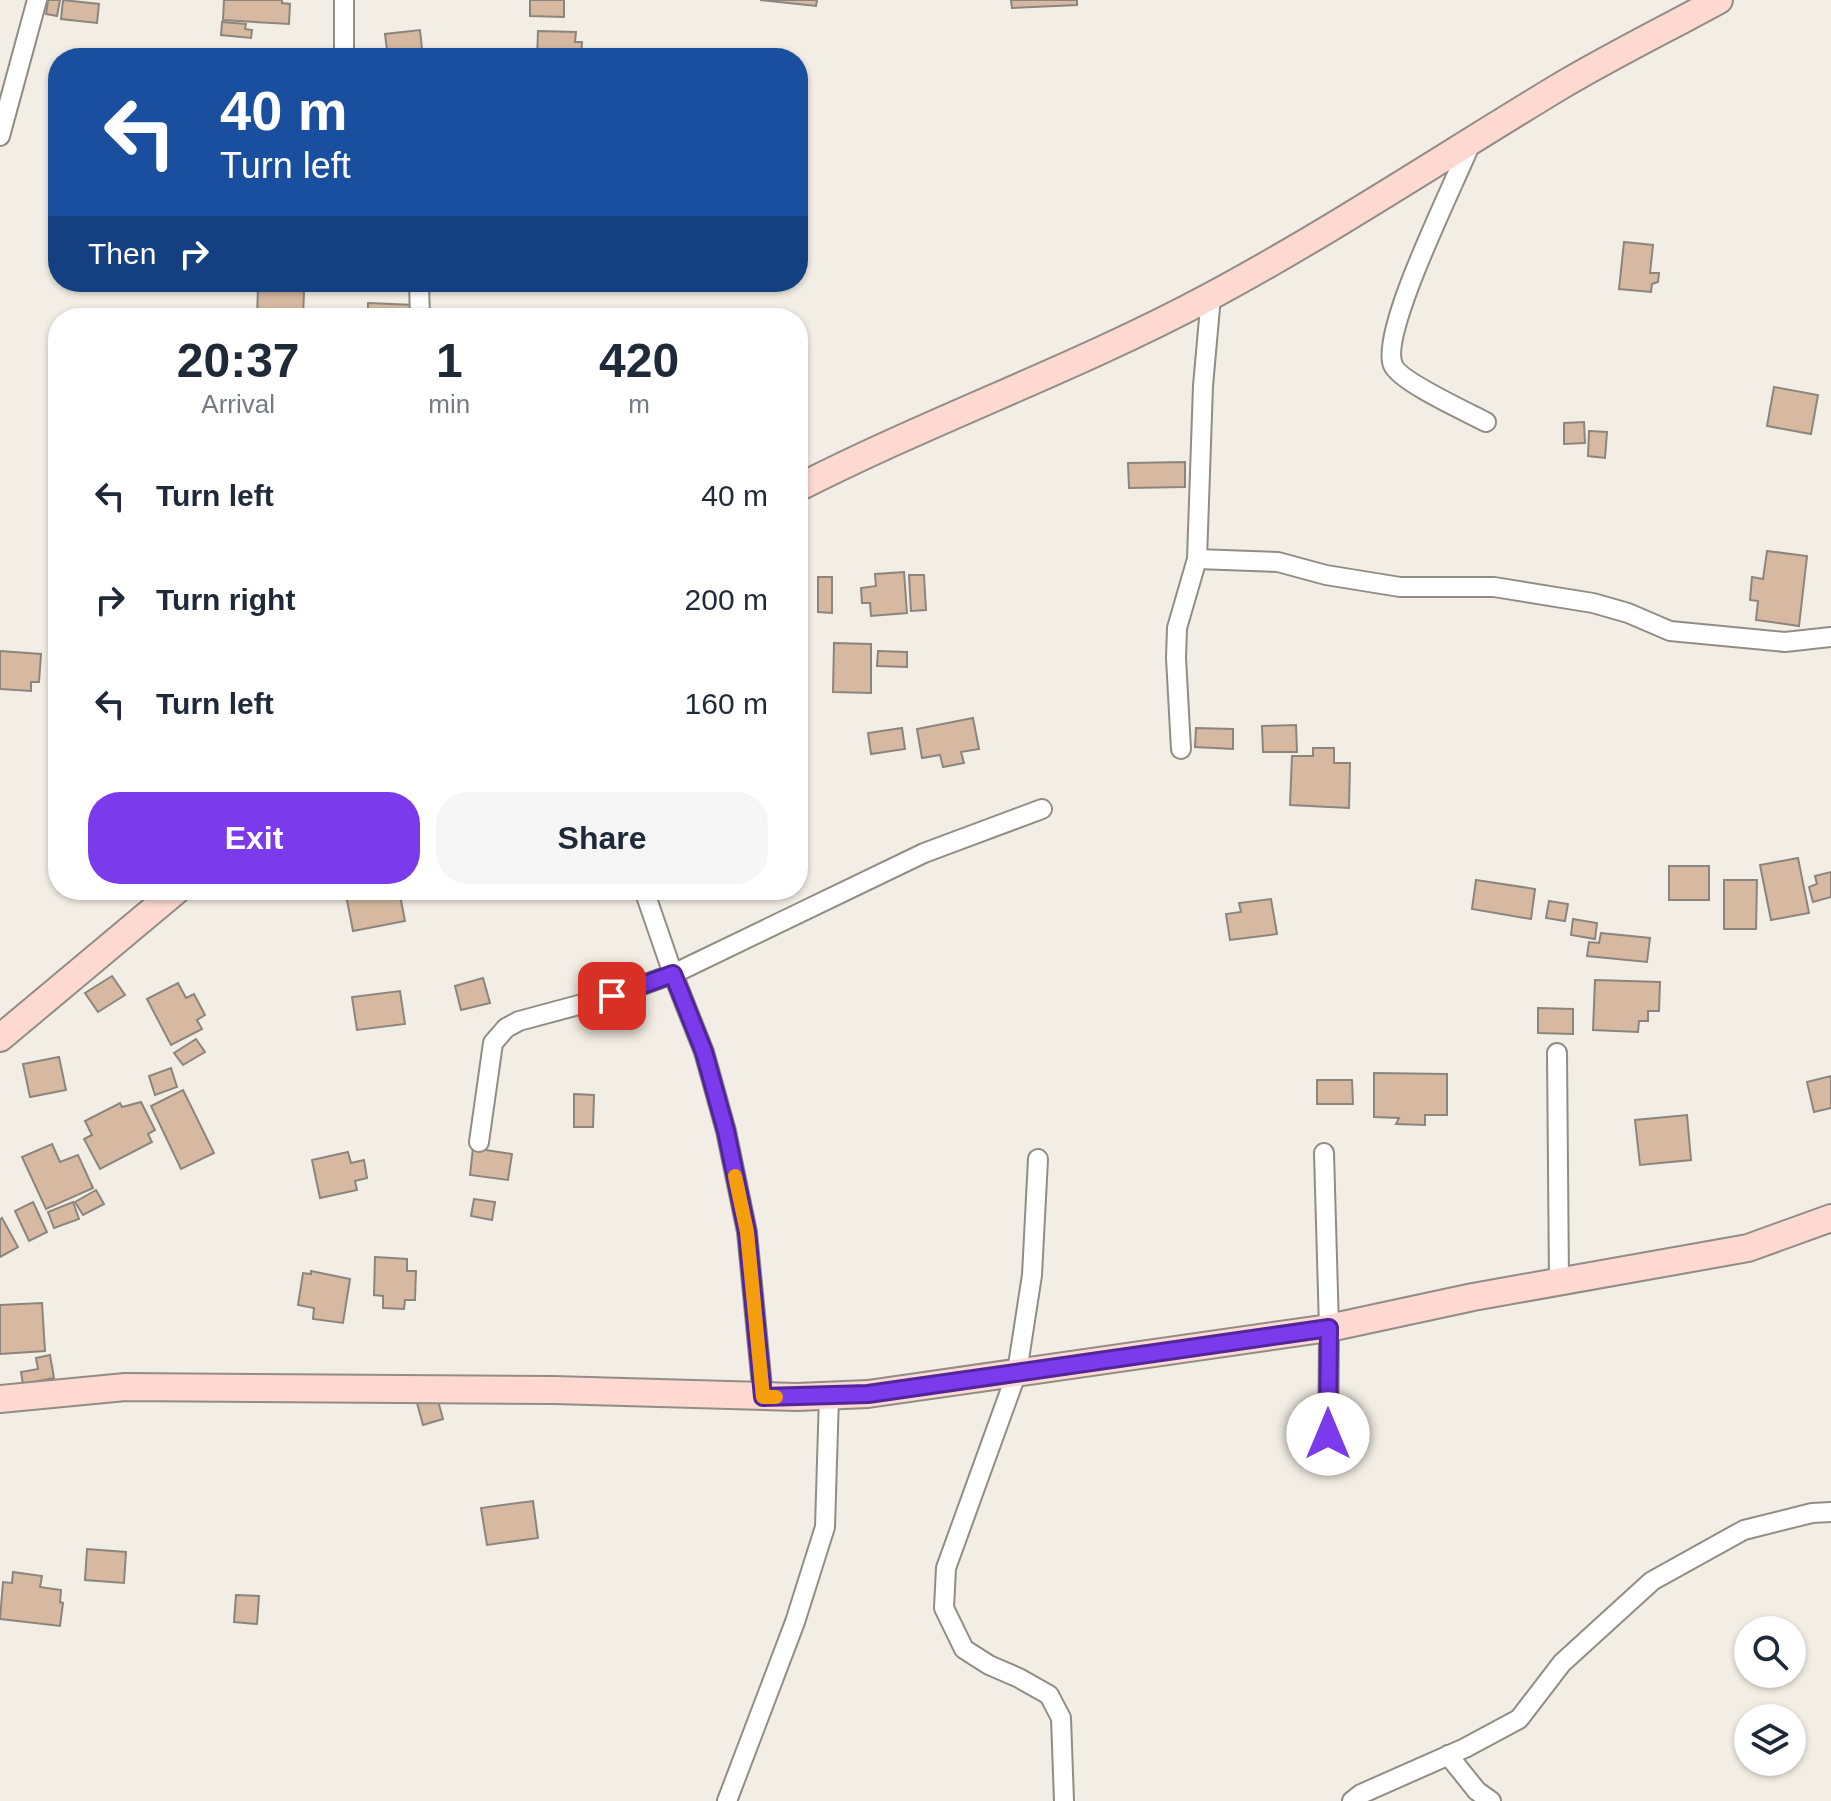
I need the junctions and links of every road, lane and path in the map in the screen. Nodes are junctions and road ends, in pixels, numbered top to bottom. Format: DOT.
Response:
graph roads {
  1 [pos="37,0"];
  2 [pos="344,0"];
  3 [pos="1719,0"];
  4 [pos="344,48"];
  5 [pos="0,136"];
  6 [pos="1472,140"];
  7 [pos="1211,296"];
  8 [pos="1486,422"];
  9 [pos="808,483"];
  10 [pos="1197,559"];
  11 [pos="1831,637"];
  12 [pos="1181,749"];
  13 [pos="1042,809"];
  14 [pos="165,900"];
  15 [pos="647,900"];
  16 [pos="673,974"];
  17 [pos="0,1038"];
  18 [pos="1557,1053"];
  19 [pos="479,1142"];
  20 [pos="1324,1153"];
  21 [pos="1038,1159"];
  22 [pos="1831,1218"];
  23 [pos="1559,1282"];
  24 [pos="1329,1328"];
  25 [pos="1017,1372"];
  26 [pos="829,1396"];
  27 [pos="763,1397"];
  28 [pos="0,1399"];
  29 [pos="1328,1460"];
  30 [pos="1831,1512"];
  31 [pos="1448,1755"];
  32 [pos="727,1801"];
  33 [pos="1064,1801"];
  34 [pos="1352,1801"];
  35 [pos="1491,1801"];
  1 -- 5 [label="street"];
  2 -- 4 [label="street"];
  3 -- 6 [label="street"];
  6 -- 7 [label="street"];
  6 -- 8 [label="street"];
  7 -- 9 [label="street"];
  7 -- 10 [label="street"];
  10 -- 11 [label="street"];
  10 -- 12 [label="street"];
  13 -- 16 [label="street"];
  14 -- 17 [label="street"];
  15 -- 16 [label="street"];
  16 -- 19 [label="street"];
  16 -- 27 [label="street"];
  18 -- 23 [label="street"];
  20 -- 24 [label="street"];
  21 -- 25 [label="street"];
  22 -- 23 [label="street"];
  23 -- 24 [label="street"];
  24 -- 25 [label="street"];
  24 -- 29 [label="street"];
  25 -- 26 [label="street"];
  25 -- 33 [label="street"];
  26 -- 27 [label="street"];
  26 -- 32 [label="street"];
  27 -- 28 [label="street"];
  30 -- 31 [label="street"];
  31 -- 34 [label="street"];
  31 -- 35 [label="street"];
}
